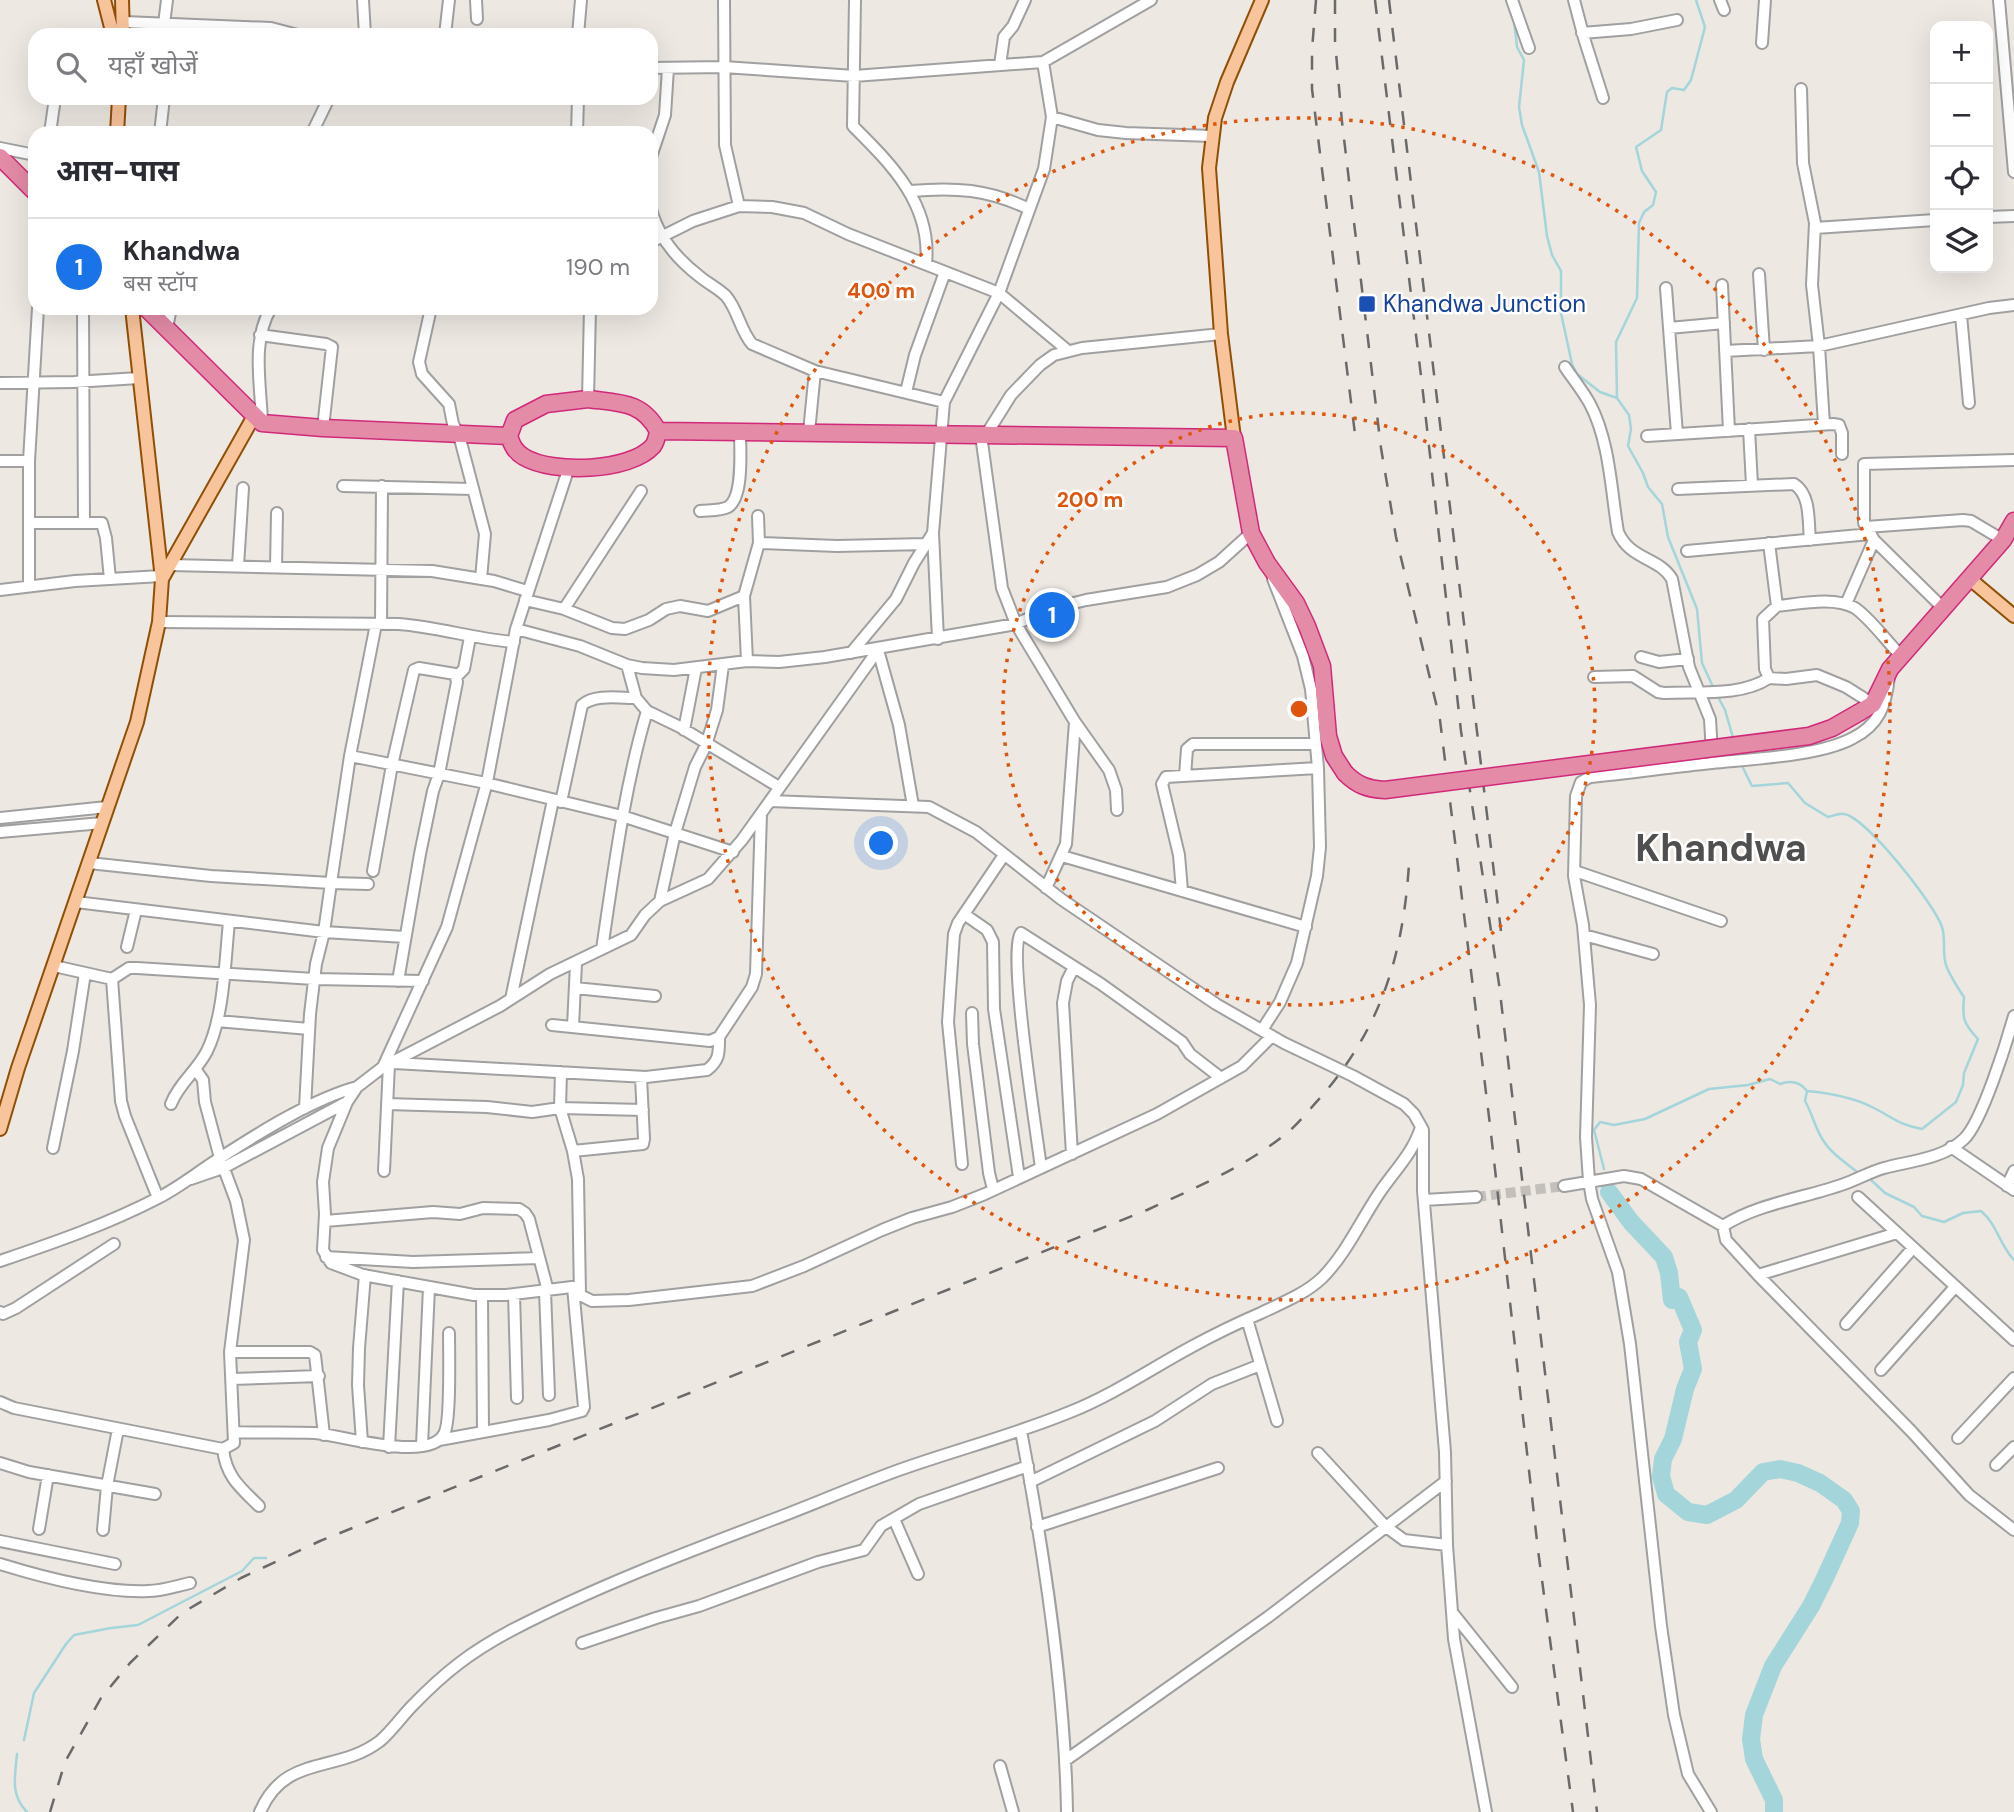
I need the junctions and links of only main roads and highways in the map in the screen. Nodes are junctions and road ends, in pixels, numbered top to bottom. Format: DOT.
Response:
graph roads {
  1 [pos="104,0"];
  2 [pos="122,0"];
  3 [pos="1262,0"];
  4 [pos="111,28"];
  5 [pos="123,28"];
  6 [pos="118,105"];
  7 [pos="117,126"];
  8 [pos="0,157"];
  9 [pos="28,185"];
  10 [pos="133,315"];
  11 [pos="153,315"];
  12 [pos="258,419"];
  13 [pos="658,431"];
  14 [pos="509,436"];
  15 [pos="1234,438"];
  16 [pos="2014,521"];
  17 [pos="161,578"];
  18 [pos="1970,579"];
  19 [pos="2014,616"];
  20 [pos="0,1129"];
  1 -- 4 [label="main road"];
  2 -- 5 [label="main road"];
  3 -- 15 [label="main road"];
  6 -- 7 [label="main road"];
  8 -- 9 [label="highway"];
  10 -- 17 [label="main road"];
  11 -- 12 [label="highway"];
  12 -- 14 [label="highway"];
  12 -- 17 [label="main road"];
  13 -- 14 [label="highway"];
  13 -- 14 [label="highway"];
  13 -- 15 [label="highway"];
  15 -- 18 [label="highway, bridge"];
  16 -- 18 [label="highway"];
  17 -- 20 [label="main road"];
  18 -- 19 [label="main road"];
}
